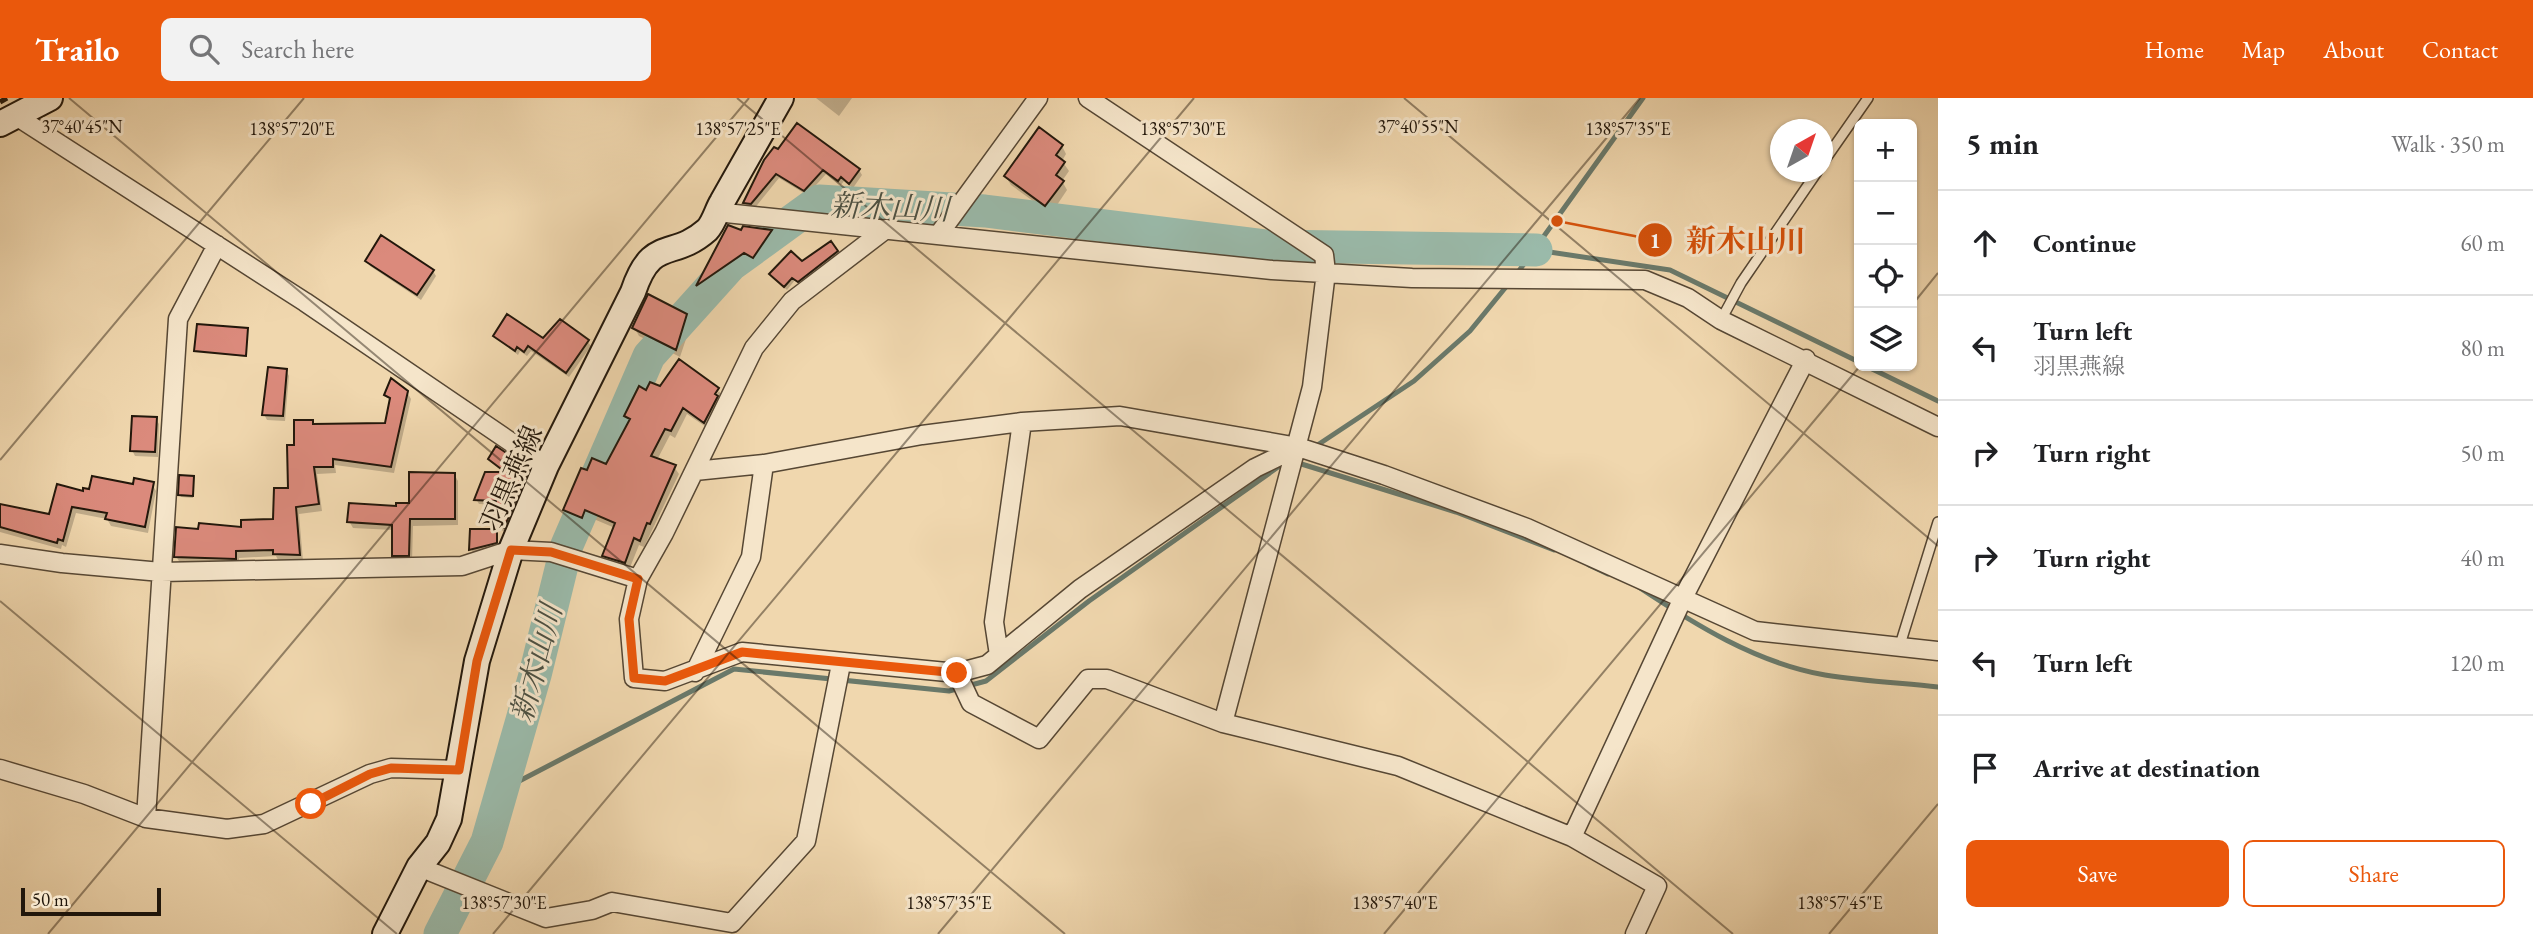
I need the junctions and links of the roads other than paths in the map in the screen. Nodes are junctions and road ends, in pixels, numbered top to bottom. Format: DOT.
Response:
graph roads {
  1 [pos="50,98"];
  2 [pos="781,98"];
  3 [pos="1038,98"];
  4 [pos="1088,98"];
  5 [pos="1868,98"];
  6 [pos="8,120"];
  7 [pos="1833,148"];
  8 [pos="1811,182"];
  9 [pos="716,212"];
  10 [pos="886,229"];
  11 [pos="939,234"];
  12 [pos="217,245"];
  13 [pos="1325,272"];
  14 [pos="1721,320"];
  15 [pos="1806,359"];
  16 [pos="1022,422"];
  17 [pos="1938,428"];
  18 [pos="1298,447"];
  19 [pos="764,464"];
  20 [pos="546,466"];
  21 [pos="695,471"];
  22 [pos="1938,522"];
  23 [pos="511,550"];
  24 [pos="0,554"];
  25 [pos="161,572"];
  26 [pos="638,579"];
  27 [pos="1683,598"];
  28 [pos="1899,648"];
  29 [pos="1938,651"];
  30 [pos="999,655"];
  31 [pos="841,664"];
  32 [pos="695,672"];
  33 [pos="957,673"];
  34 [pos="1223,723"];
  35 [pos="0,769"];
  36 [pos="459,770"];
  37 [pos="146,818"];
  38 [pos="1573,837"];
  39 [pos="419,867"];
  40 [pos="386,934"];
  41 [pos="1635,934"];
  1 -- 6 [label="main road"];
  2 -- 9 [label="main road, 羽黒燕線"];
  3 -- 11 [label="street"];
  4 -- 13 [label="street"];
  5 -- 7 [label="lane"];
  6 -- 12 [label="street"];
  8 -- 14 [label="lane"];
  9 -- 10 [label="street"];
  9 -- 20 [label="main road, 羽黒燕線"];
  10 -- 11 [label="street"];
  10 -- 21 [label="street"];
  11 -- 13 [label="street"];
  12 -- 20 [label="street"];
  12 -- 25 [label="street"];
  13 -- 14 [label="street"];
  13 -- 18 [label="street"];
  14 -- 15 [label="street"];
  15 -- 17 [label="street"];
  15 -- 27 [label="street"];
  16 -- 18 [label="street"];
  16 -- 19 [label="street"];
  16 -- 30 [label="street"];
  18 -- 27 [label="street"];
  18 -- 30 [label="street"];
  18 -- 34 [label="street"];
  19 -- 21 [label="street"];
  19 -- 32 [label="street"];
  20 -- 23 [label="main road, 羽黒燕線"];
  21 -- 26 [label="street"];
  22 -- 28 [label="lane"];
  23 -- 25 [label="street"];
  23 -- 26 [label="street"];
  23 -- 36 [label="main road, 羽黒燕線"];
  24 -- 25 [label="street"];
  25 -- 37 [label="street"];
  26 -- 32 [label="street"];
  27 -- 28 [label="street"];
  27 -- 38 [label="street"];
  28 -- 29 [label="street"];
  30 -- 33 [label="street"];
  31 -- 32 [label="street"];
  31 -- 33 [label="street"];
  31 -- 39 [label="street"];
  33 -- 34 [label="street"];
  34 -- 38 [label="street"];
  35 -- 37 [label="street"];
  36 -- 37 [label="street"];
  36 -- 39 [label="main road, 羽黒燕線"];
  38 -- 41 [label="street"];
  39 -- 40 [label="main road, 羽黒燕線"];
}
